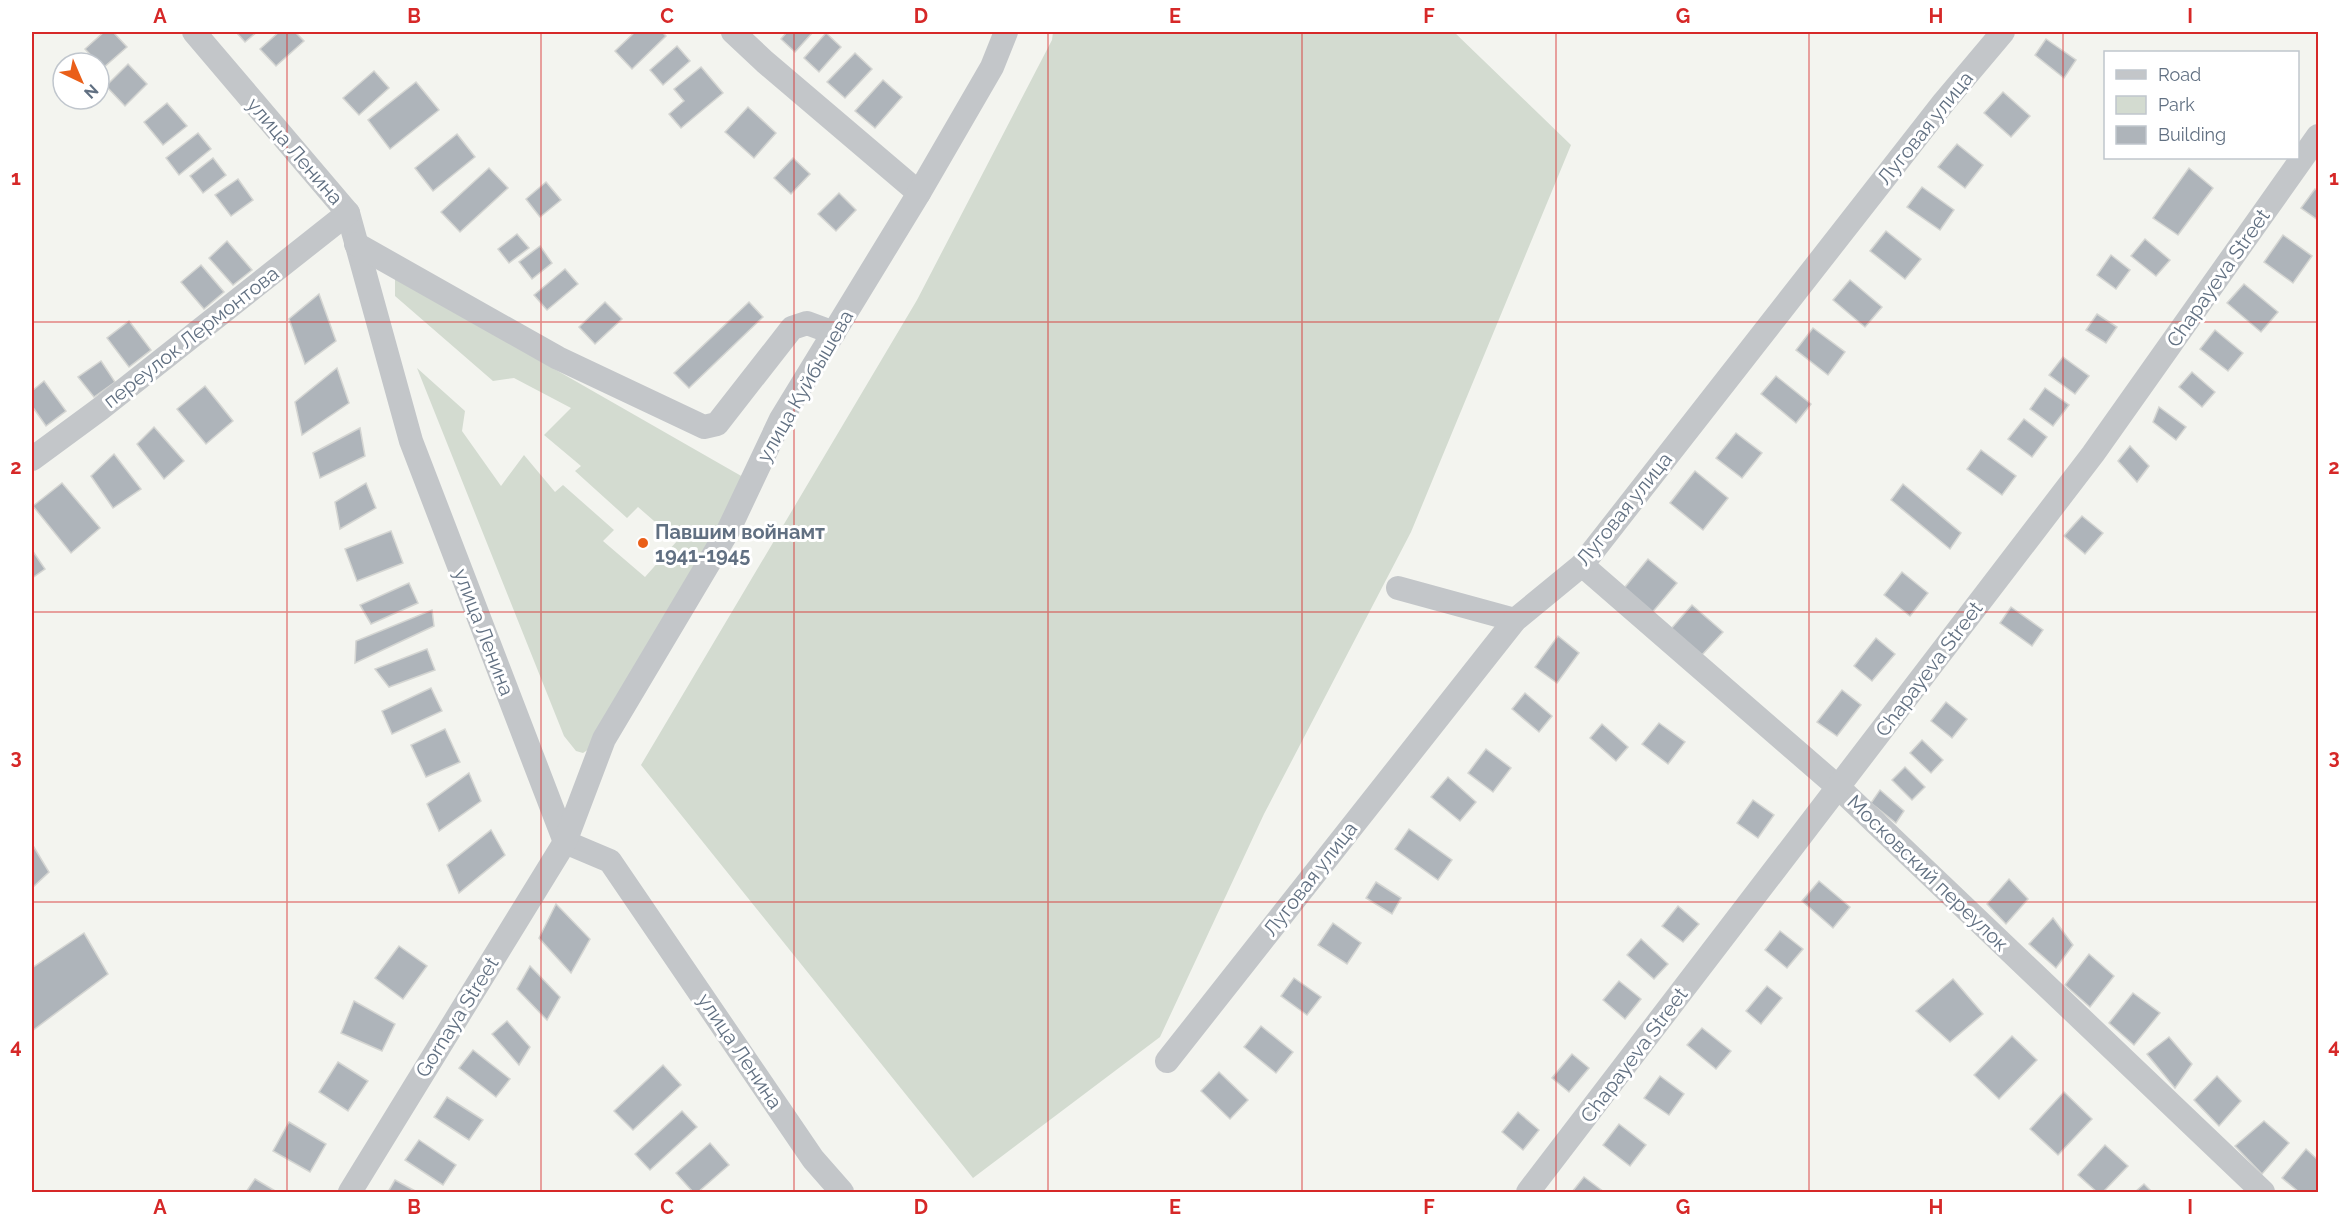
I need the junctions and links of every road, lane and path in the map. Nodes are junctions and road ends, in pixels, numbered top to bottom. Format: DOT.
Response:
graph roads {
  1 [pos="194,32"];
  2 [pos="733,32"];
  3 [pos="1006,32"];
  4 [pos="2002,32"];
  5 [pos="2319,136"];
  6 [pos="919,193"];
  7 [pos="348,213"];
  8 [pos="356,244"];
  9 [pos="834,333"];
  10 [pos="32,459"];
  11 [pos="1582,565"];
  12 [pos="1398,588"];
  13 [pos="1515,620"];
  14 [pos="1839,788"];
  15 [pos="565,842"];
  16 [pos="1167,1060"];
  17 [pos="350,1192"];
  18 [pos="842,1192"];
  19 [pos="1528,1192"];
  20 [pos="2263,1192"];
  1 -- 7 [label="street, улица Ленина"];
  2 -- 6 [label="street"];
  3 -- 6 [label="street, улица Куйбышева"];
  4 -- 11 [label="street, Луговая улица"];
  5 -- 14 [label="street, Chapayeva Street"];
  6 -- 9 [label="street, улица Куйбышева"];
  7 -- 8 [label="street, улица Ленина"];
  7 -- 10 [label="street, переулок Лермонтова"];
  8 -- 9 [label="street"];
  8 -- 15 [label="street, улица Ленина"];
  9 -- 15 [label="street, улица Куйбышева"];
  11 -- 13 [label="street, Луговая улица"];
  11 -- 14 [label="street, Московский переулок"];
  12 -- 13 [label="street"];
  13 -- 16 [label="street, Луговая улица"];
  14 -- 19 [label="street, Chapayeva Street"];
  14 -- 20 [label="street, Московский переулок"];
  15 -- 17 [label="street, Gornaya Street"];
  15 -- 18 [label="street, улица Ленина"];
}
